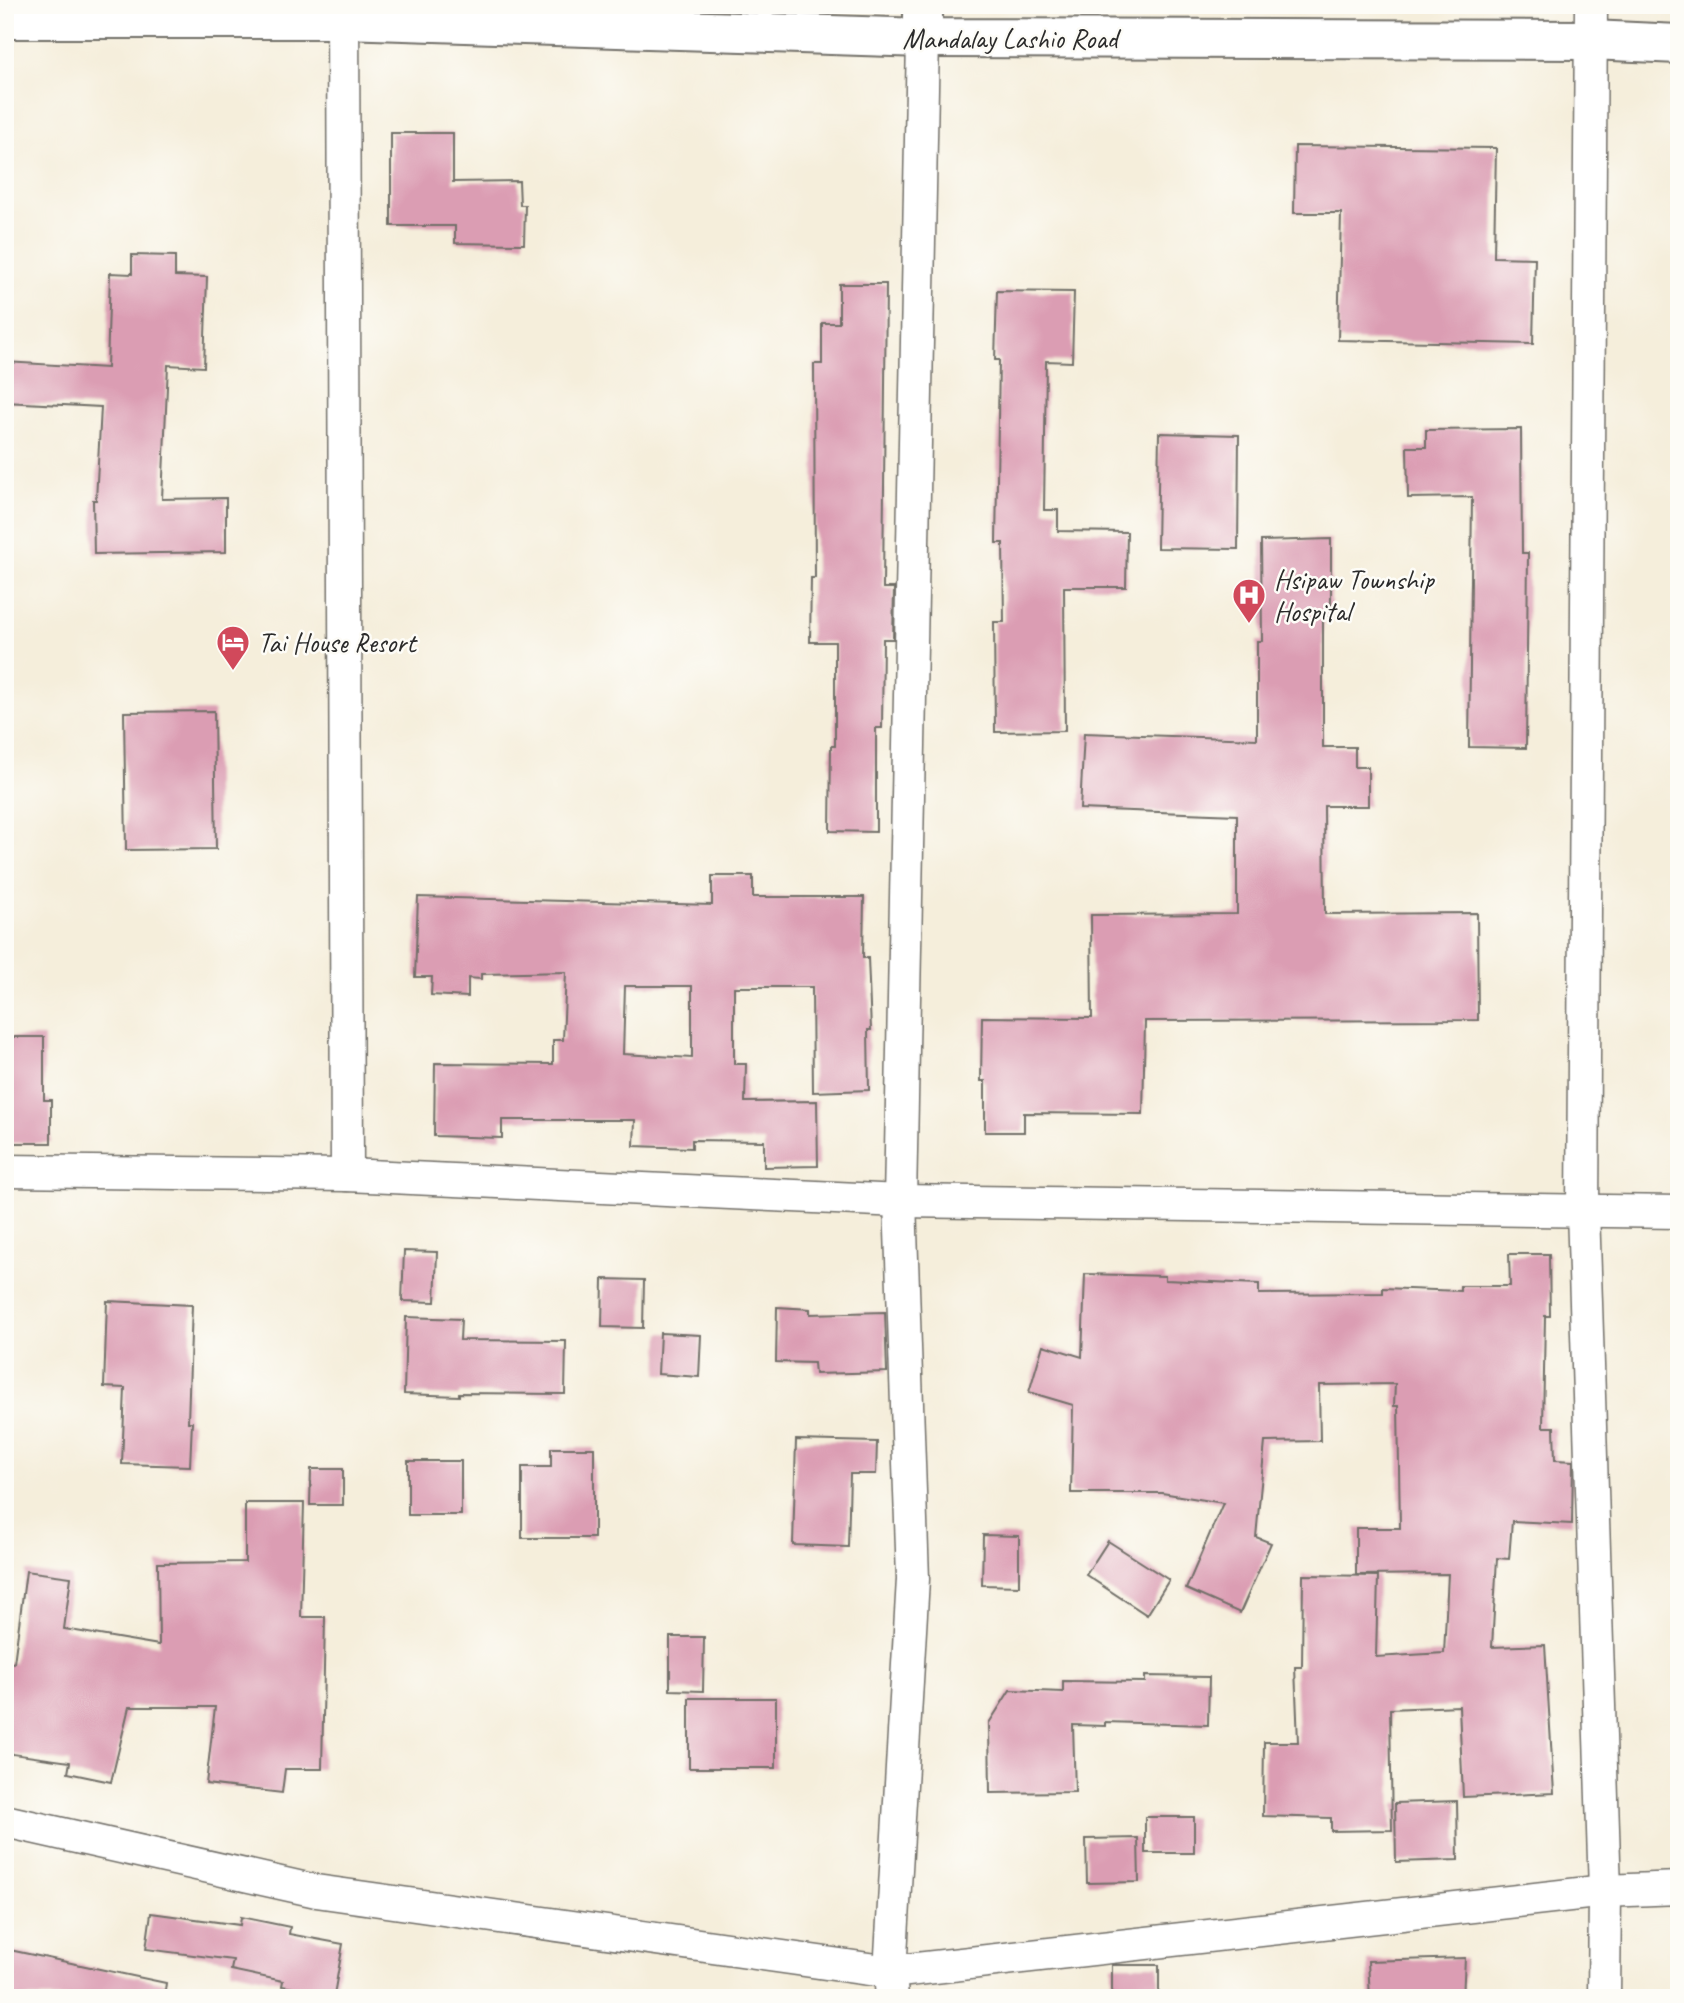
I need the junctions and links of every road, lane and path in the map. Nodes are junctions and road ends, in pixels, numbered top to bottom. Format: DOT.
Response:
graph roads {
  1 [pos="344,12"];
  2 [pos="5,19"];
  3 [pos="923,22"];
  4 [pos="1591,23"];
  5 [pos="1679,44"];
  6 [pos="5,1171"];
  7 [pos="347,1175"];
  8 [pos="900,1201"];
  9 [pos="1583,1210"];
  10 [pos="1679,1212"];
  11 [pos="5,1821"];
  12 [pos="1679,1888"];
  13 [pos="1605,1891"];
  14 [pos="891,1985"];
  15 [pos="1604,1998"];
  1 -- 2 [label="highway, Mandalay Lashio Road"];
  1 -- 3 [label="highway, Mandalay Lashio Road"];
  1 -- 7 [label="street"];
  3 -- 4 [label="highway, Mandalay Lashio Road"];
  3 -- 8 [label="street"];
  4 -- 5 [label="highway, Mandalay Lashio Road"];
  4 -- 9 [label="street"];
  6 -- 7 [label="street"];
  7 -- 8 [label="street"];
  8 -- 9 [label="street"];
  8 -- 14 [label="street"];
  9 -- 10 [label="street"];
  9 -- 13 [label="street"];
  11 -- 14 [label="street"];
  12 -- 13 [label="street"];
  13 -- 14 [label="street"];
  13 -- 15 [label="street"];
}
